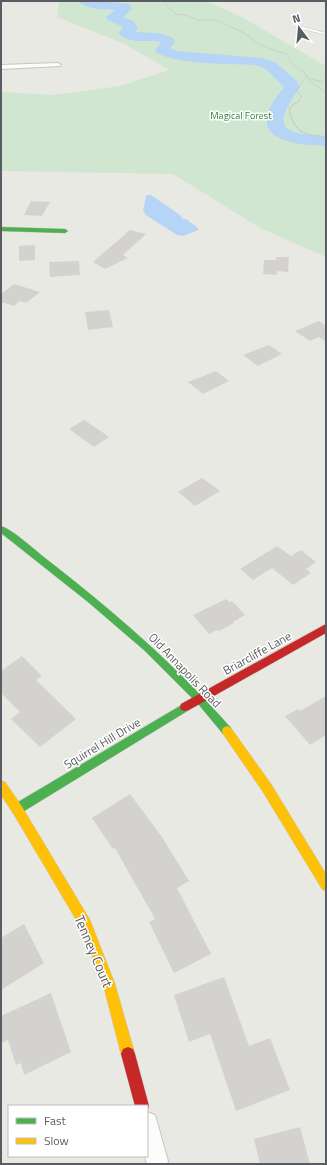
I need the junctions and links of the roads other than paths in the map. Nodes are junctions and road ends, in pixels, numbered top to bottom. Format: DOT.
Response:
graph roads {
  1 [pos="300,27"];
  2 [pos="326,34"];
  3 [pos="58,65"];
  4 [pos="1,67"];
  5 [pos="1,229"];
  6 [pos="65,231"];
  7 [pos="1,529"];
  8 [pos="326,628"];
  9 [pos="199,698"];
  10 [pos="1,786"];
  11 [pos="17,809"];
  12 [pos="326,885"];
  13 [pos="142,1105"];
  14 [pos="148,1127"];
  15 [pos="157,1161"];
  1 -- 2 [label="lane"];
  3 -- 4 [label="street"];
  5 -- 6 [label="street"];
  7 -- 9 [label="street, Old Annapolis Road"];
  8 -- 9 [label="street, Briarcliffe Lane"];
  9 -- 11 [label="street, Squirrel Hill Drive"];
  9 -- 12 [label="street, Old Annapolis Road"];
  10 -- 11 [label="street, Tenney Court"];
  11 -- 13 [label="street, Tenney Court"];
  14 -- 15 [label="street"];
}
